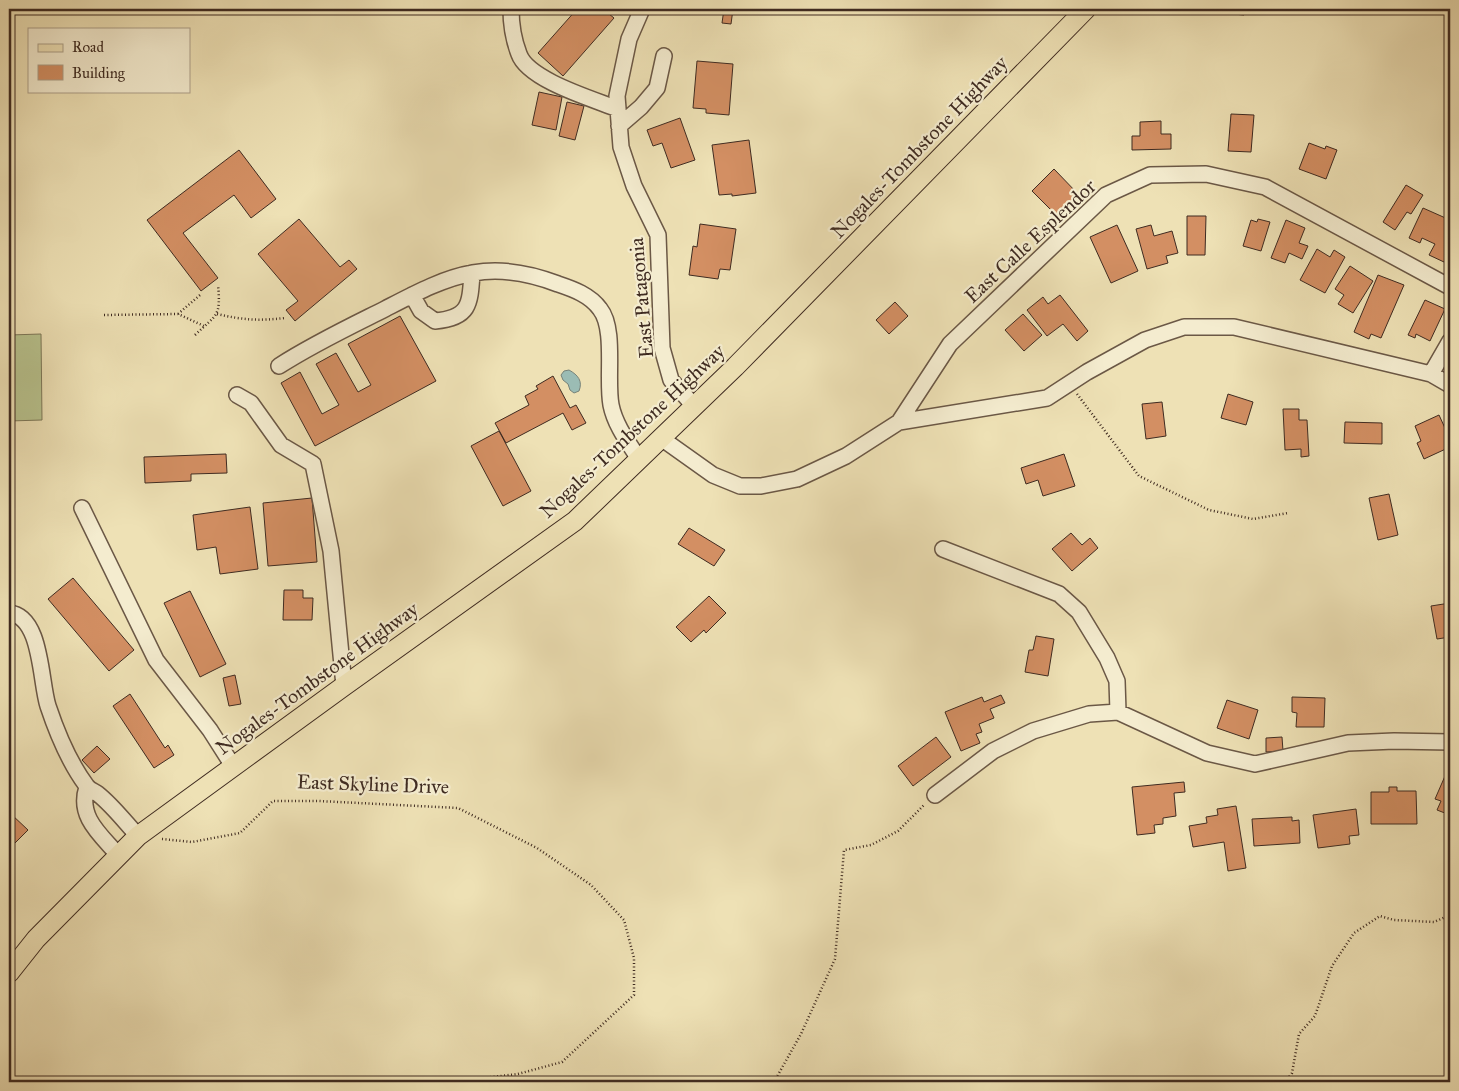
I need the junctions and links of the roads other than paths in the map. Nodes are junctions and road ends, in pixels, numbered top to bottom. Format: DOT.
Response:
graph roads {
  1 [pos="511,9"];
  2 [pos="642,9"];
  3 [pos="1086,9"];
  4 [pos="664,56"];
  5 [pos="618,109"];
  6 [pos="619,126"];
  7 [pos="472,273"];
  8 [pos="1450,287"];
  9 [pos="412,295"];
  10 [pos="1450,341"];
  11 [pos="279,366"];
  12 [pos="1431,374"];
  13 [pos="1450,385"];
  14 [pos="237,395"];
  15 [pos="694,406"];
  16 [pos="899,422"];
  17 [pos="661,438"];
  18 [pos="639,458"];
  19 [pos="82,508"];
  20 [pos="943,549"];
  21 [pos="9,613"];
  22 [pos="344,686"];
  23 [pos="1118,712"];
  24 [pos="1450,742"];
  25 [pos="233,766"];
  26 [pos="87,787"];
  27 [pos="935,795"];
  28 [pos="138,836"];
  29 [pos="119,856"];
  30 [pos="9,973"];
  1 -- 5 [label="street"];
  2 -- 5 [label="street, East Patagonia"];
  3 -- 15 [label="main road, Nogales-Tombstone Highway"];
  4 -- 6 [label="street"];
  5 -- 6 [label="street, East Patagonia"];
  6 -- 15 [label="street, East Patagonia"];
  7 -- 9 [label="street"];
  7 -- 9 [label="street"];
  7 -- 18 [label="street"];
  8 -- 16 [label="street, East Calle Esplendor"];
  9 -- 11 [label="street"];
  10 -- 12 [label="street"];
  12 -- 13 [label="street"];
  12 -- 16 [label="street"];
  14 -- 22 [label="street"];
  15 -- 17 [label="main road, Nogales-Tombstone Highway"];
  16 -- 17 [label="street"];
  17 -- 18 [label="main road, Nogales-Tombstone Highway"];
  18 -- 22 [label="main road, Nogales-Tombstone Highway"];
  19 -- 25 [label="street"];
  20 -- 23 [label="street"];
  21 -- 26 [label="street"];
  22 -- 25 [label="main road, Nogales-Tombstone Highway"];
  23 -- 24 [label="street"];
  23 -- 27 [label="street"];
  25 -- 28 [label="main road, Nogales-Tombstone Highway"];
  26 -- 28 [label="street"];
  26 -- 29 [label="street"];
  28 -- 29 [label="main road, Nogales-Tombstone Highway"];
  29 -- 30 [label="main road, Nogales-Tombstone Highway"];
}
